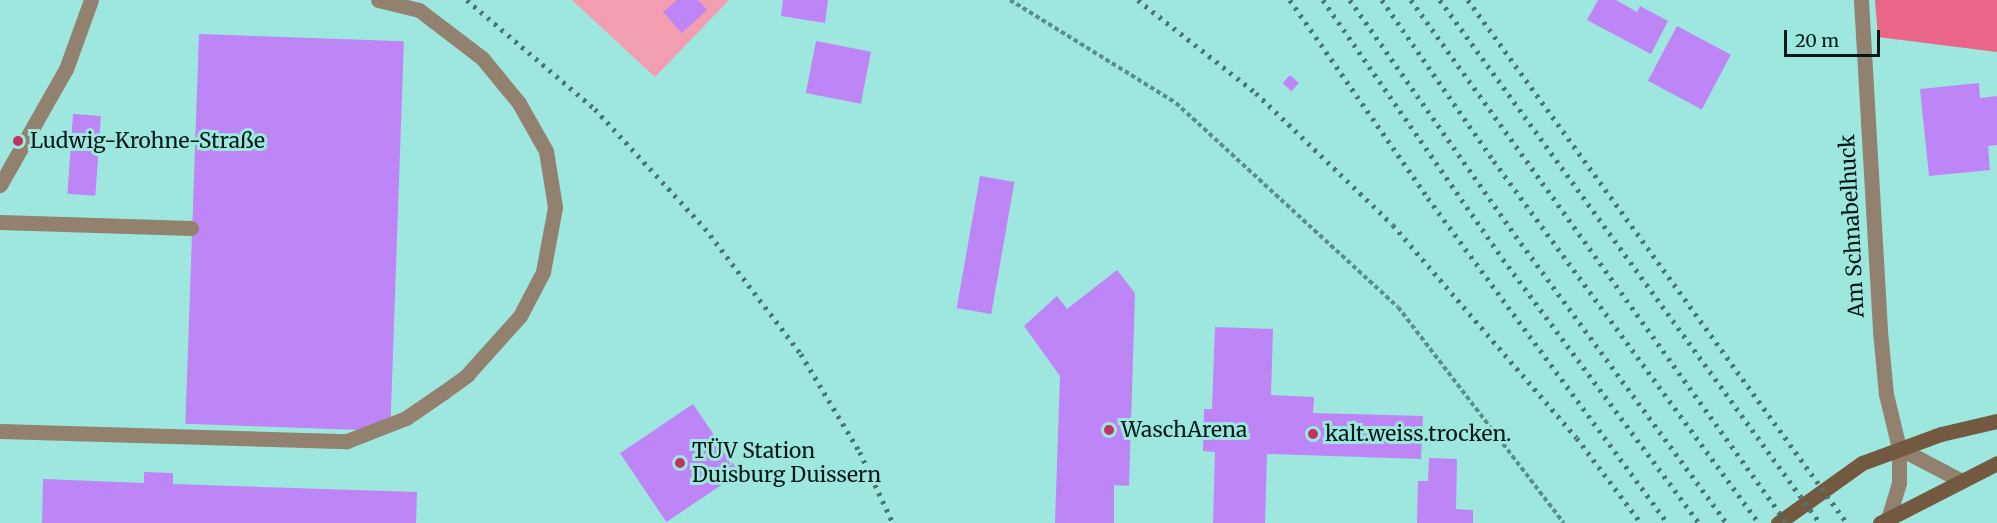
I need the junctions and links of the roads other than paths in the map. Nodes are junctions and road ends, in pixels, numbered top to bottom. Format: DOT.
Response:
graph roads {
  1 [pos="91,0"];
  2 [pos="378,0"];
  3 [pos="1861,0"];
  4 [pos="0,185"];
  5 [pos="0,222"];
  6 [pos="191,228"];
  7 [pos="1997,421"];
  8 [pos="0,431"];
  9 [pos="1899,448"];
  10 [pos="1997,463"];
  11 [pos="1960,480"];
  12 [pos="1884,520"];
  13 [pos="1778,523"];
  1 -- 4 [label="street"];
  2 -- 8 [label="street"];
  3 -- 9 [label="street, Am Schnabelhuck"];
  5 -- 6 [label="street"];
  7 -- 9 [label="main road"];
  9 -- 11 [label="street"];
  9 -- 12 [label="street, Am Schnabelhuck"];
  9 -- 13 [label="main road"];
  10 -- 11 [label="main road"];
  11 -- 12 [label="main road"];
}
